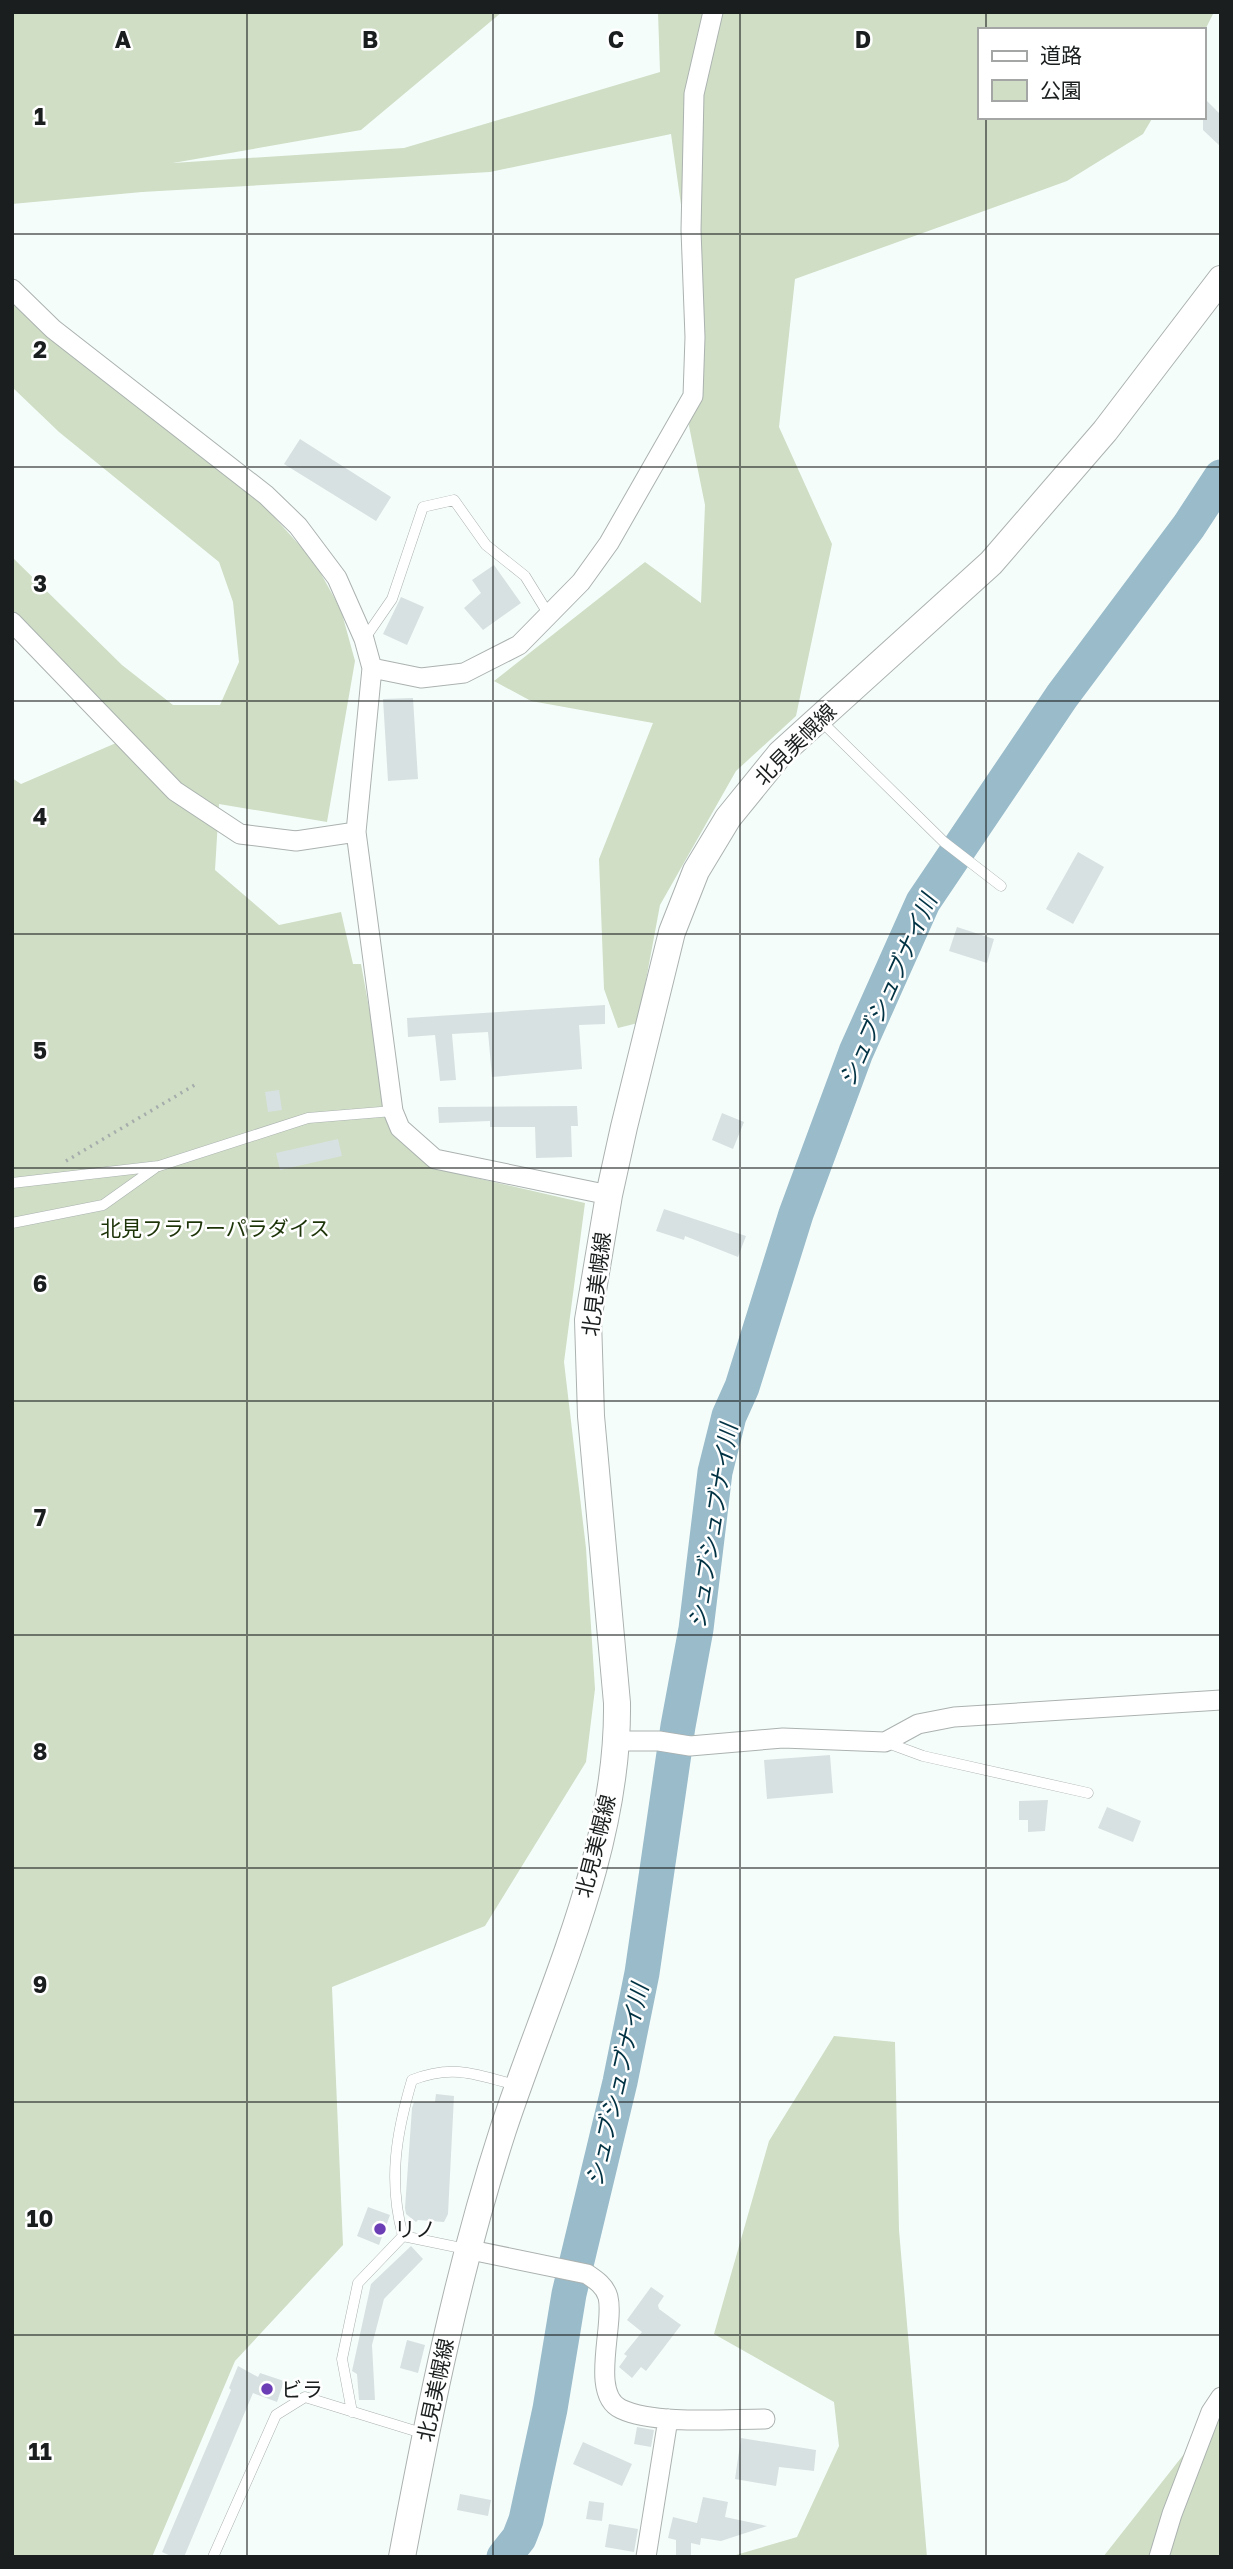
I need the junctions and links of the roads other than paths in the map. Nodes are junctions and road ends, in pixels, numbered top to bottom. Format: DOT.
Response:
graph roads {
  1 [pos="713,12"];
  2 [pos="1221,279"];
  3 [pos="12,289"];
  4 [pos="549,615"];
  5 [pos="12,622"];
  6 [pos="364,639"];
  7 [pos="372,668"];
  8 [pos="819,719"];
  9 [pos="356,832"];
  10 [pos="1001,886"];
  11 [pos="393,1111"];
  12 [pos="159,1166"];
  13 [pos="12,1183"];
  14 [pos="609,1195"];
  15 [pos="12,1223"];
  16 [pos="1221,1700"];
  17 [pos="618,1741"];
  18 [pos="885,1742"];
  19 [pos="1088,1793"];
  20 [pos="519,2086"];
  21 [pos="402,2236"];
  22 [pos="466,2249"];
  23 [pos="1221,2397"];
  24 [pos="352,2412"];
  25 [pos="668,2419"];
  26 [pos="765,2419"];
  27 [pos="425,2435"];
  28 [pos="213,2557"];
  29 [pos="402,2557"];
  30 [pos="646,2557"];
  31 [pos="1159,2557"];
  1 -- 4 [label="street"];
  2 -- 8 [label="main road, 北見美幌線"];
  3 -- 6 [label="street"];
  4 -- 6 [label="lane"];
  4 -- 7 [label="street"];
  5 -- 9 [label="street"];
  6 -- 7 [label="street"];
  7 -- 9 [label="street"];
  8 -- 10 [label="lane"];
  8 -- 14 [label="main road, 北見美幌線"];
  9 -- 11 [label="street"];
  11 -- 12 [label="lane"];
  11 -- 14 [label="street"];
  12 -- 13 [label="lane"];
  12 -- 15 [label="lane"];
  14 -- 17 [label="main road, 北見美幌線"];
  16 -- 18 [label="street"];
  17 -- 18 [label="street"];
  17 -- 20 [label="main road, 北見美幌線"];
  18 -- 19 [label="lane"];
  20 -- 21 [label="lane"];
  20 -- 22 [label="main road, 北見美幌線"];
  21 -- 22 [label="lane"];
  21 -- 24 [label="lane"];
  22 -- 25 [label="street"];
  22 -- 27 [label="main road, 北見美幌線"];
  23 -- 31 [label="street"];
  24 -- 27 [label="lane"];
  24 -- 28 [label="lane"];
  25 -- 26 [label="street"];
  25 -- 30 [label="street"];
  27 -- 29 [label="main road, 北見美幌線"];
}
